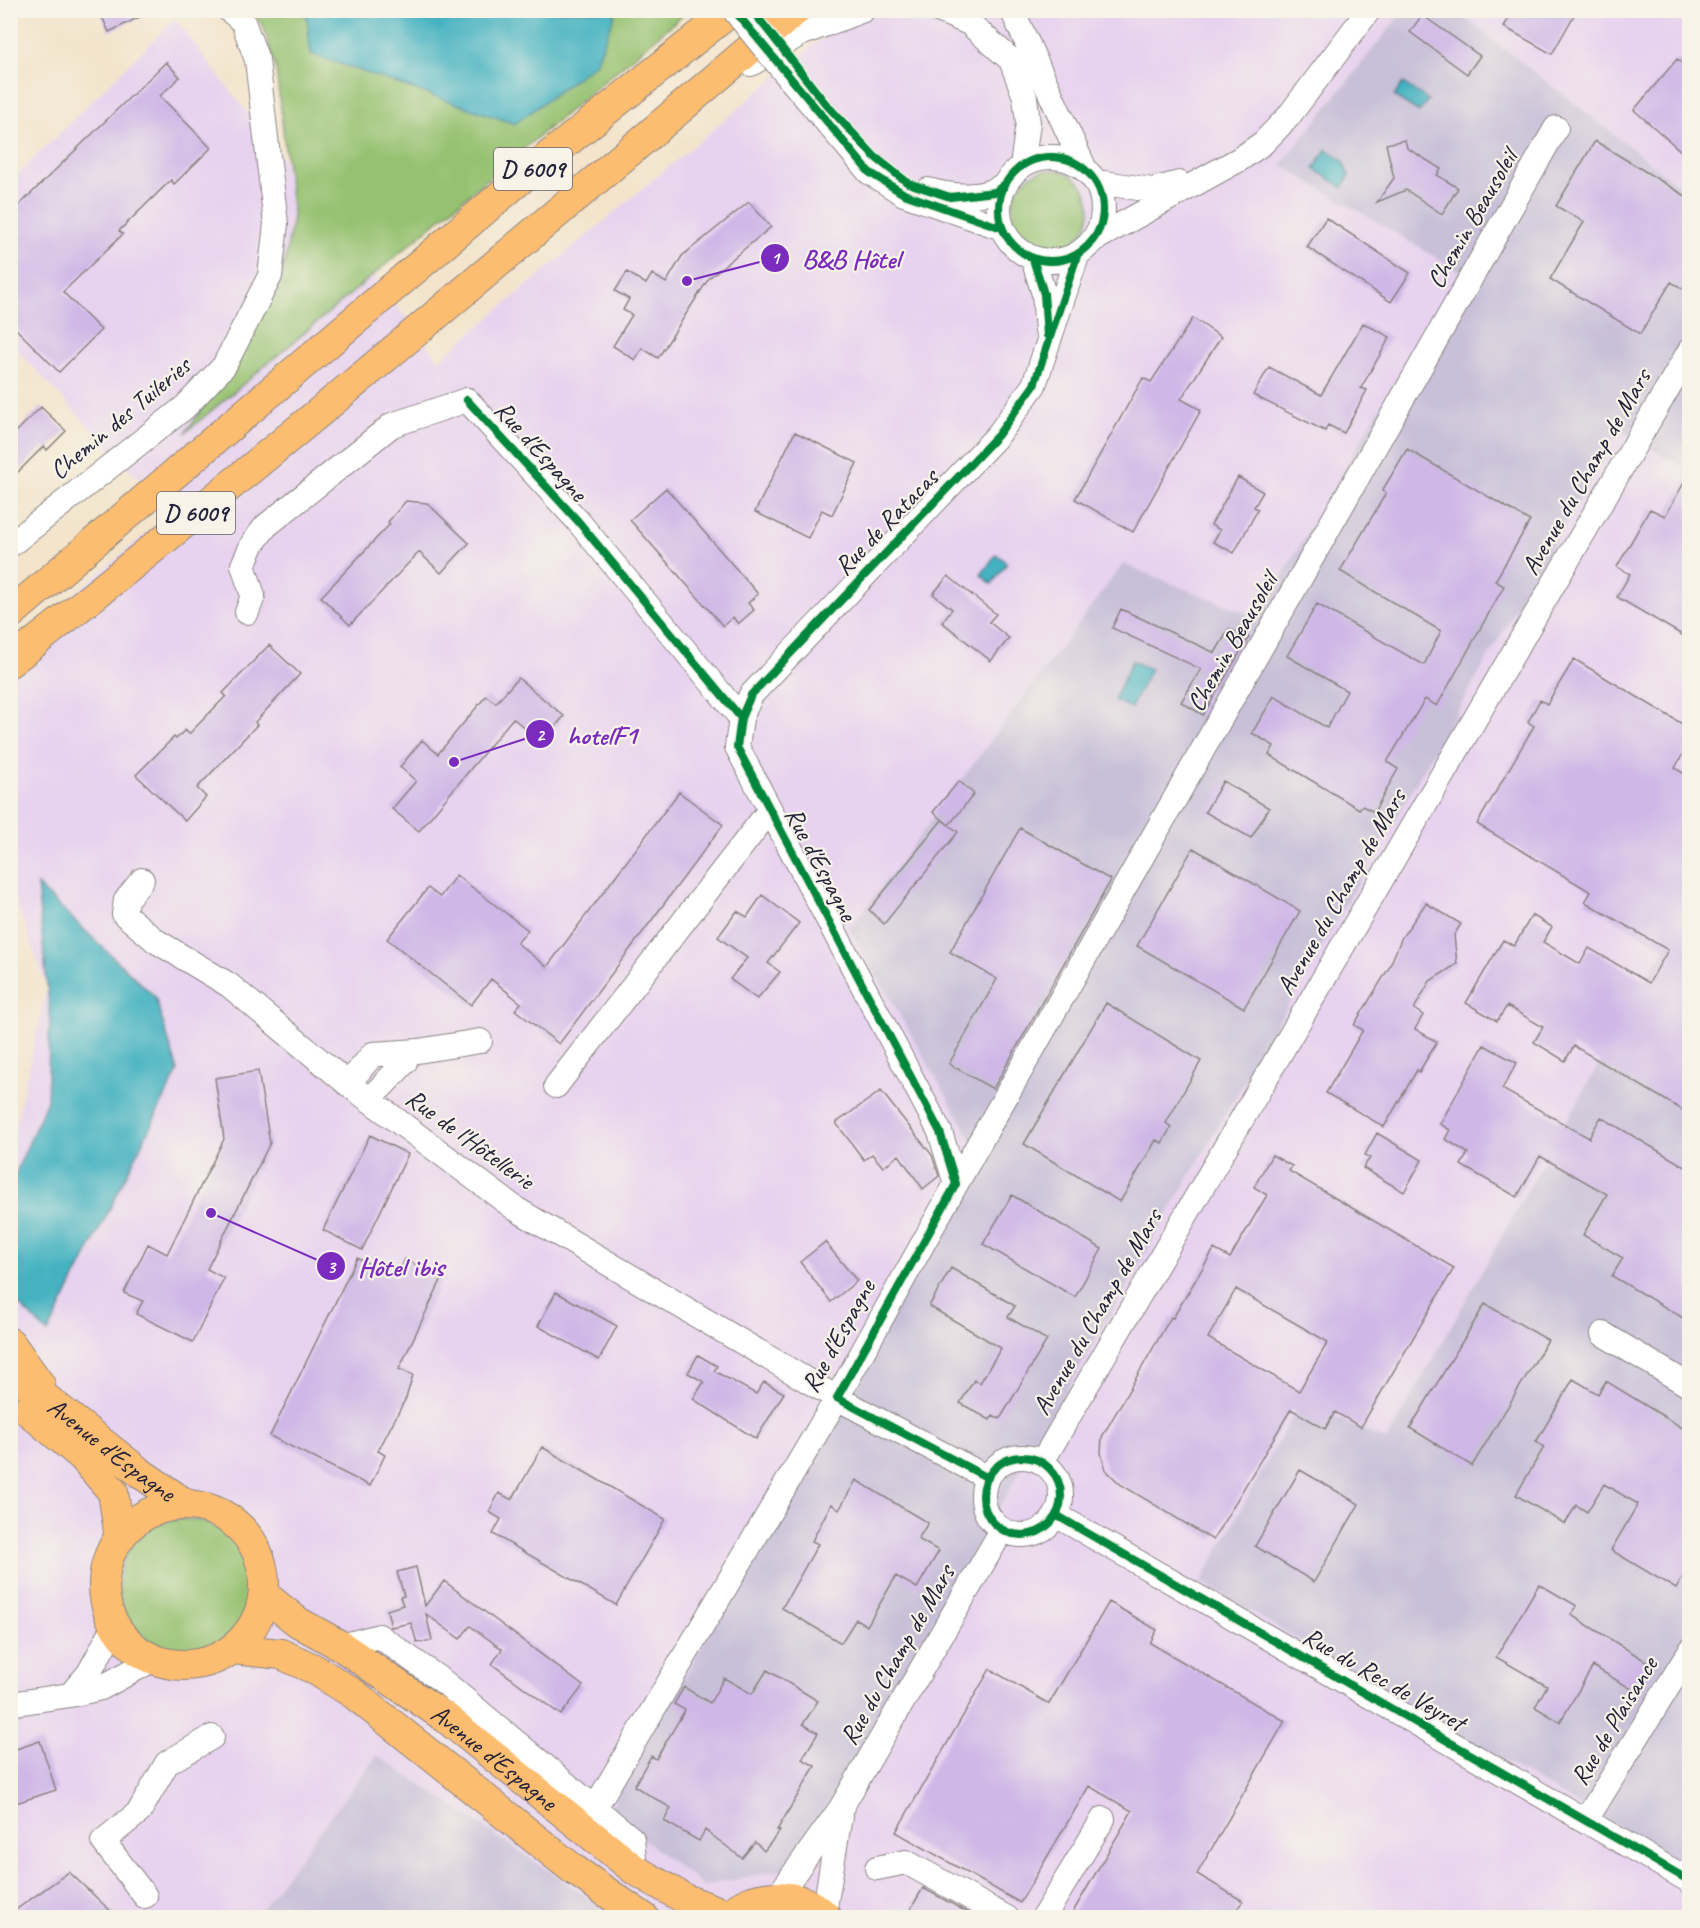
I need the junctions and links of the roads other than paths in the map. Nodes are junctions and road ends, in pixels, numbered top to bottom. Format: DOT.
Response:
graph roads {
  1 [pos="229,10"];
  2 [pos="733,10"];
  3 [pos="752,10"];
  4 [pos="796,10"];
  5 [pos="863,10"];
  6 [pos="938,10"];
  7 [pos="1012,10"];
  8 [pos="1369,10"];
  9 [pos="717,20"];
  10 [pos="795,75"];
  11 [pos="687,103"];
  12 [pos="1556,128"];
  13 [pos="1014,175"];
  14 [pos="1091,175"];
  15 [pos="1210,175"];
  16 [pos="1002,228"];
  17 [pos="1095,239"];
  18 [pos="1077,256"];
  19 [pos="1033,259"];
  20 [pos="1048,345"];
  21 [pos="1689,350"];
  22 [pos="10,545"];
  23 [pos="124,573"];
  24 [pos="22,601"];
  25 [pos="247,612"];
  26 [pos="10,614"];
  27 [pos="10,662"];
  28 [pos="10,683"];
  29 [pos="741,718"];
  30 [pos="769,811"];
  31 [pos="142,880"];
  32 [pos="480,1041"];
  33 [pos="405,1062"];
  34 [pos="348,1084"];
  35 [pos="556,1086"];
  36 [pos="369,1100"];
  37 [pos="956,1184"];
  38 [pos="1603,1334"];
  39 [pos="10,1343"];
  40 [pos="10,1370"];
  41 [pos="1689,1386"];
  42 [pos="10,1396"];
  43 [pos="837,1398"];
  44 [pos="52,1405"];
  45 [pos="10,1409"];
  46 [pos="83,1457"];
  47 [pos="1042,1462"];
  48 [pos="988,1478"];
  49 [pos="187,1505"];
  50 [pos="1056,1515"];
  51 [pos="1002,1530"];
  52 [pos="120,1538"];
  53 [pos="264,1595"];
  54 [pos="115,1625"];
  55 [pos="232,1649"];
  56 [pos="1689,1651"];
  57 [pos="154,1659"];
  58 [pos="70,1695"];
  59 [pos="10,1704"];
  60 [pos="212,1737"];
  61 [pos="841,1808"];
  62 [pos="589,1818"];
  63 [pos="1103,1820"];
  64 [pos="1586,1820"];
  65 [pos="877,1868"];
  66 [pos="1689,1881"];
  67 [pos="145,1896"];
  68 [pos="778,1896"];
  69 [pos="727,1916"];
  70 [pos="826,1916"];
  71 [pos="644,1917"];
  72 [pos="1007,1917"];
  73 [pos="1043,1917"];
  1 -- 22 [label="street, Chemin des Tuileries"];
  2 -- 9 [label="main road, D 6009"];
  2 -- 10 [label="street, bridge"];
  3 -- 10 [label="street"];
  4 -- 11 [label="main road, D 6009"];
  5 -- 11 [label="street"];
  6 -- 13 [label="street"];
  7 -- 14 [label="street"];
  8 -- 15 [label="street"];
  9 -- 24 [label="main road, D 6009"];
  10 -- 13 [label="street"];
  10 -- 16 [label="street"];
  11 -- 23 [label="main road, D 6009"];
  12 -- 37 [label="street, Chemin Beausoleil"];
  13 -- 14 [label="street"];
  13 -- 16 [label="street"];
  14 -- 15 [label="street"];
  14 -- 17 [label="street"];
  15 -- 17 [label="street"];
  16 -- 19 [label="street"];
  17 -- 18 [label="street"];
  18 -- 19 [label="street"];
  18 -- 20 [label="street, Rue de Ratacas"];
  19 -- 20 [label="street, Rue de Ratacas"];
  20 -- 29 [label="street, Rue de Ratacas"];
  21 -- 47 [label="street, Avenue du Champ de Mars"];
  23 -- 27 [label="main road, D 6009"];
  23 -- 28 [label="main road"];
  24 -- 26 [label="main road, D 6009"];
  25 -- 29 [label="street, Rue d'Espagne"];
  29 -- 30 [label="street, Rue d'Espagne"];
  30 -- 35 [label="street"];
  30 -- 37 [label="street, Rue d'Espagne"];
  31 -- 34 [label="street, Rue de l'Hôtellerie"];
  32 -- 34 [label="street"];
  33 -- 36 [label="street"];
  34 -- 36 [label="street, Rue de l'Hôtellerie"];
  36 -- 43 [label="street, Rue de l'Hôtellerie"];
  37 -- 43 [label="street, Rue d'Espagne"];
  38 -- 41 [label="street"];
  39 -- 44 [label="main road"];
  40 -- 44 [label="main road, Avenue d'Espagne"];
  42 -- 46 [label="main road, Avenue d'Espagne"];
  43 -- 48 [label="street"];
  43 -- 62 [label="street, Rue d'Espagne"];
  44 -- 49 [label="main road, Avenue d'Espagne"];
  45 -- 46 [label="main road"];
  46 -- 52 [label="main road, Avenue d'Espagne"];
  47 -- 48 [label="street"];
  47 -- 50 [label="street"];
  48 -- 51 [label="street"];
  49 -- 52 [label="main road"];
  49 -- 53 [label="main road"];
  50 -- 51 [label="street"];
  50 -- 64 [label="street, Rue du Rec de Veyret"];
  51 -- 61 [label="street, Rue du Champ de Mars"];
  52 -- 54 [label="main road"];
  53 -- 55 [label="main road"];
  53 -- 62 [label="main road, Avenue d'Espagne"];
  54 -- 57 [label="main road"];
  54 -- 58 [label="street"];
  55 -- 57 [label="main road"];
  55 -- 71 [label="main road, Avenue d'Espagne"];
  56 -- 64 [label="street, Rue de Plaisance"];
  57 -- 58 [label="street"];
  58 -- 59 [label="street"];
  60 -- 67 [label="street"];
  61 -- 68 [label="street, Rue du Champ de Mars"];
  61 -- 70 [label="street, Rue du Champ de Mars"];
  62 -- 69 [label="main road, Avenue d'Espagne"];
  63 -- 73 [label="street"];
  64 -- 66 [label="street, Rue du Rec de Veyret"];
  65 -- 72 [label="street"];
  68 -- 69 [label="main road"];
  68 -- 70 [label="main road"];
}
